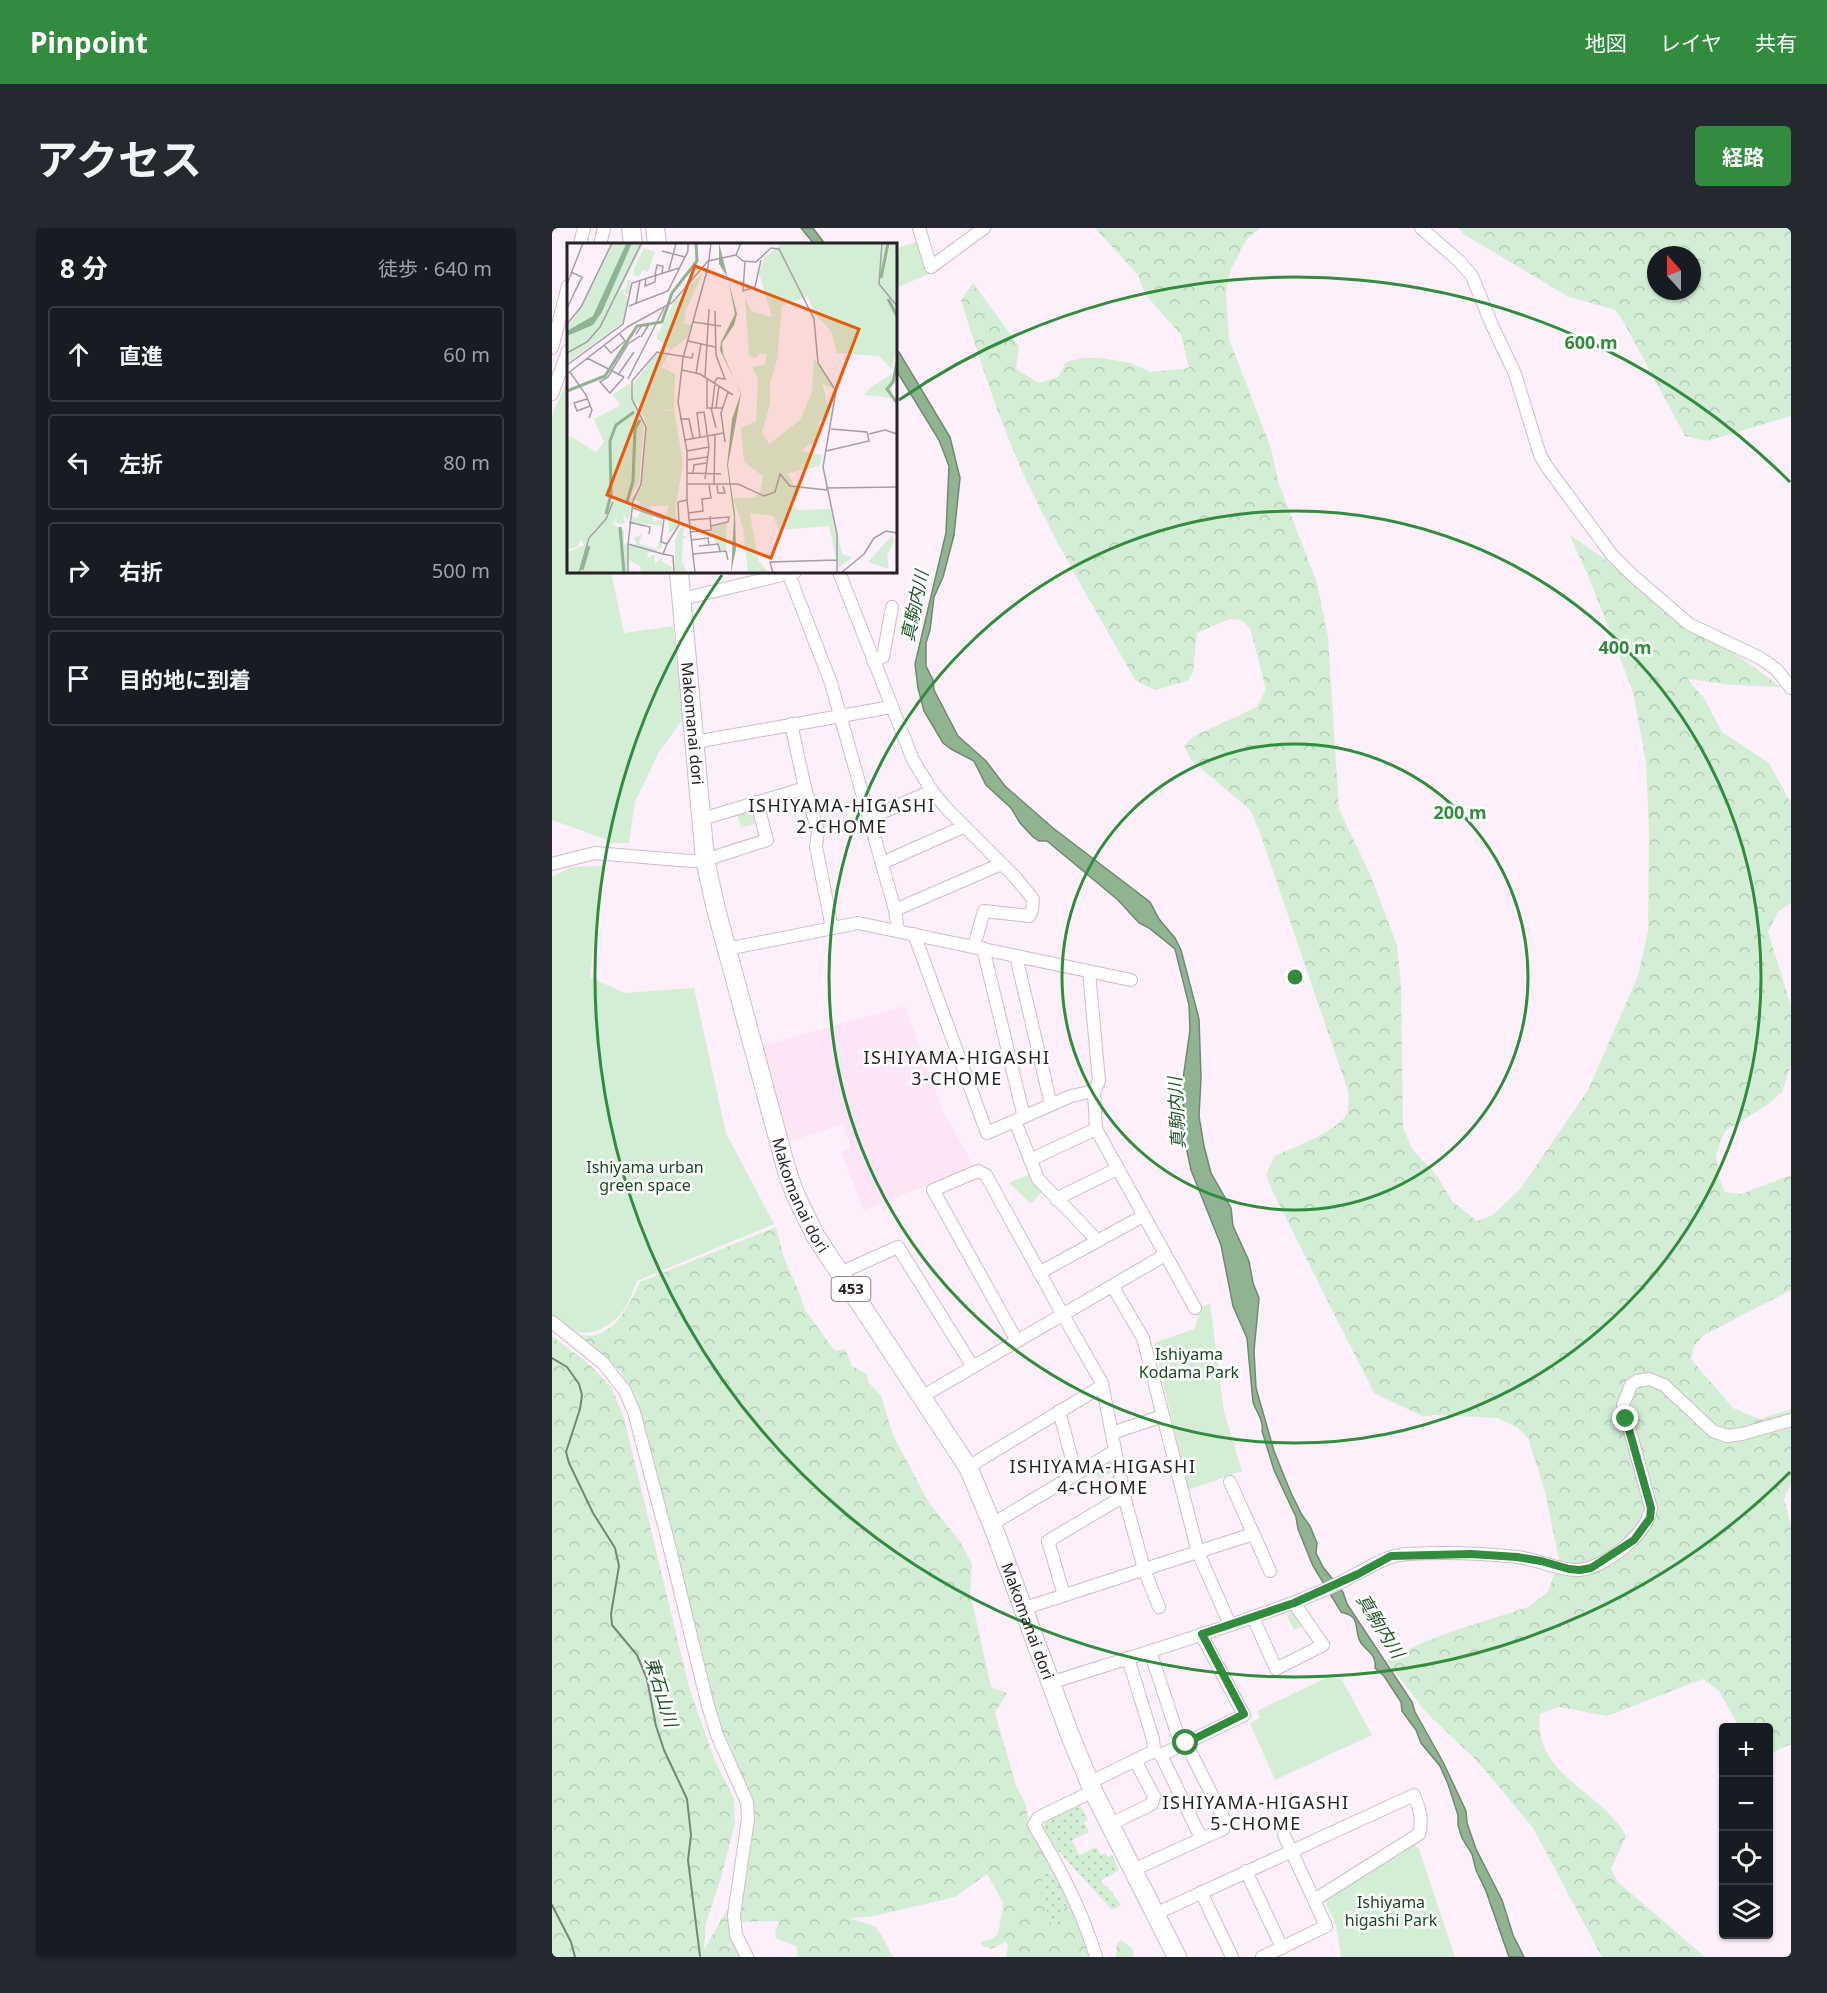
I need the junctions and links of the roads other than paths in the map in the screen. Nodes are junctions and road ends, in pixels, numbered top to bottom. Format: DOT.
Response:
graph roads {
  1 [pos="584,228"];
  2 [pos="604,228"];
  3 [pos="631,228"];
  4 [pos="644,228"];
  5 [pos="655,228"];
  6 [pos="919,228"];
  7 [pos="984,228"];
  8 [pos="1421,228"];
  9 [pos="580,243"];
  10 [pos="600,243"];
  11 [pos="633,243"];
  12 [pos="645,243"];
  13 [pos="657,243"];
  14 [pos="567,290"];
  15 [pos="552,348"];
  16 [pos="567,354"];
  17 [pos="552,394"];
  18 [pos="680,573"];
  19 [pos="787,573"];
  20 [pos="791,573"];
  21 [pos="839,573"];
  22 [pos="682,599"];
  23 [pos="892,607"];
  24 [pos="873,661"];
  25 [pos="1791,688"];
  26 [pos="891,707"];
  27 [pos="840,716"];
  28 [pos="791,724"];
  29 [pos="695,742"];
  30 [pos="805,788"];
  31 [pos="933,791"];
  32 [pos="757,802"];
  33 [pos="869,818"];
  34 [pos="702,819"];
  35 [pos="963,827"];
  36 [pos="705,860"];
  37 [pos="882,862"];
  38 [pos="552,864"];
  39 [pos="1001,864"];
  40 [pos="895,910"];
  41 [pos="832,928"];
  42 [pos="898,930"];
  43 [pos="914,934"];
  44 [pos="979,947"];
  45 [pos="727,949"];
  46 [pos="1016,956"];
  47 [pos="1089,972"];
  48 [pos="1131,980"];
  49 [pos="1094,1091"];
  50 [pos="1051,1105"];
  51 [pos="1020,1119"];
  52 [pos="1096,1129"];
  53 [pos="1030,1160"];
  54 [pos="1117,1169"];
  55 [pos="1056,1199"];
  56 [pos="1143,1216"];
  57 [pos="1098,1241"];
  58 [pos="1165,1255"];
  59 [pos="840,1273"];
  60 [pos="1039,1273"];
  61 [pos="1113,1287"];
  62 [pos="1195,1308"];
  63 [pos="1062,1315"];
  64 [pos="552,1322"];
  65 [pos="1017,1341"];
  66 [pos="973,1367"];
  67 [pos="1102,1386"];
  68 [pos="923,1396"];
  69 [pos="1059,1411"];
  70 [pos="1163,1416"];
  71 [pos="1791,1420"];
  72 [pos="1112,1433"];
  73 [pos="1115,1452"];
  74 [pos="968,1467"];
  75 [pos="1076,1474"];
  76 [pos="1230,1482"];
  77 [pos="1124,1496"];
  78 [pos="992,1524"];
  79 [pos="1253,1534"];
  80 [pos="1198,1552"];
  81 [pos="1144,1569"];
  82 [pos="1270,1571"];
  83 [pos="1064,1595"];
  84 [pos="1297,1601"];
  85 [pos="1159,1607"];
  86 [pos="1022,1609"];
  87 [pos="1253,1617"];
  88 [pos="1230,1625"];
  89 [pos="1202,1634"];
  90 [pos="1150,1651"];
  91 [pos="1128,1658"];
  92 [pos="1050,1683"];
  93 [pos="1183,1744"];
  94 [pos="1157,1753"];
  95 [pos="1135,1760"];
  96 [pos="1091,1787"];
  97 [pos="1109,1826"];
  98 [pos="1284,1835"];
  99 [pos="1201,1838"];
  100 [pos="1292,1850"];
  101 [pos="1133,1870"];
  102 [pos="1246,1871"];
  103 [pos="1201,1892"];
  104 [pos="1314,1900"];
  105 [pos="1155,1914"];
  106 [pos="1282,1948"];
  107 [pos="747,1957"];
  108 [pos="1096,1957"];
  109 [pos="1177,1957"];
  110 [pos="1232,1957"];
  111 [pos="1262,1957"];
  1 -- 9 [label="street"];
  2 -- 10 [label="street"];
  3 -- 11 [label="highway"];
  4 -- 12 [label="highway"];
  5 -- 13 [label="highway"];
  6 -- 7 [label="street"];
  8 -- 25 [label="street"];
  14 -- 15 [label="street"];
  16 -- 17 [label="street"];
  18 -- 22 [label="highway, Makomanai dori / 453"];
  19 -- 22 [label="street"];
  20 -- 27 [label="street"];
  21 -- 24 [label="street"];
  22 -- 29 [label="highway, Makomanai dori / 453"];
  23 -- 24 [label="street"];
  24 -- 26 [label="street"];
  26 -- 27 [label="street"];
  26 -- 31 [label="street"];
  27 -- 28 [label="street"];
  27 -- 33 [label="street"];
  28 -- 29 [label="street"];
  28 -- 30 [label="street"];
  29 -- 34 [label="highway, Makomanai dori / 453"];
  30 -- 32 [label="street"];
  30 -- 41 [label="street"];
  31 -- 33 [label="street"];
  31 -- 35 [label="street"];
  32 -- 34 [label="street"];
  32 -- 36 [label="street"];
  33 -- 37 [label="street"];
  34 -- 36 [label="highway, Makomanai dori / 453"];
  35 -- 37 [label="street"];
  35 -- 39 [label="street"];
  36 -- 38 [label="street"];
  36 -- 45 [label="highway, Makomanai dori / 453"];
  37 -- 40 [label="street"];
  39 -- 40 [label="street"];
  39 -- 44 [label="street"];
  40 -- 42 [label="street"];
  41 -- 42 [label="street"];
  41 -- 45 [label="street"];
  42 -- 43 [label="street"];
  43 -- 44 [label="street"];
  43 -- 51 [label="street"];
  44 -- 46 [label="street"];
  44 -- 51 [label="street"];
  45 -- 59 [label="highway, Makomanai dori / 453"];
  46 -- 47 [label="street"];
  46 -- 50 [label="street"];
  47 -- 48 [label="street"];
  47 -- 49 [label="street"];
  49 -- 50 [label="street"];
  49 -- 52 [label="street"];
  50 -- 51 [label="street"];
  51 -- 53 [label="street"];
  52 -- 53 [label="street"];
  52 -- 54 [label="street"];
  53 -- 55 [label="street"];
  54 -- 55 [label="street"];
  54 -- 56 [label="street"];
  55 -- 57 [label="street"];
  56 -- 57 [label="street"];
  56 -- 58 [label="street"];
  57 -- 60 [label="street"];
  58 -- 61 [label="street"];
  58 -- 62 [label="street"];
  59 -- 66 [label="street"];
  59 -- 68 [label="highway, Makomanai dori / 453"];
  60 -- 63 [label="street"];
  60 -- 65 [label="street"];
  61 -- 63 [label="street"];
  61 -- 70 [label="street"];
  63 -- 65 [label="street"];
  63 -- 67 [label="street"];
  64 -- 107 [label="street"];
  65 -- 66 [label="street"];
  66 -- 68 [label="street"];
  67 -- 69 [label="street"];
  67 -- 72 [label="street"];
  68 -- 74 [label="highway, Makomanai dori / 453"];
  69 -- 74 [label="street"];
  69 -- 75 [label="street"];
  70 -- 72 [label="street"];
  70 -- 80 [label="street"];
  71 -- 84 [label="street"];
  72 -- 73 [label="street"];
  73 -- 75 [label="street"];
  73 -- 77 [label="street"];
  74 -- 78 [label="highway, Makomanai dori / 453"];
  75 -- 78 [label="street"];
  76 -- 79 [label="street"];
  77 -- 81 [label="street"];
  77 -- 83 [label="street"];
  78 -- 86 [label="highway, Makomanai dori / 453"];
  79 -- 80 [label="street"];
  79 -- 82 [label="street"];
  80 -- 81 [label="street"];
  80 -- 88 [label="street"];
  81 -- 83 [label="street"];
  81 -- 85 [label="street"];
  83 -- 86 [label="street"];
  84 -- 87 [label="street"];
  84 -- 87 [label="street"];
  86 -- 92 [label="highway, Makomanai dori / 453"];
  87 -- 88 [label="street"];
  88 -- 89 [label="street"];
  89 -- 90 [label="street"];
  89 -- 93 [label="street"];
  90 -- 91 [label="street"];
  90 -- 93 [label="street"];
  91 -- 92 [label="street"];
  91 -- 94 [label="street"];
  92 -- 96 [label="highway, Makomanai dori / 453"];
  93 -- 94 [label="street"];
  93 -- 99 [label="street"];
  94 -- 95 [label="street"];
  94 -- 99 [label="street"];
  95 -- 96 [label="street"];
  95 -- 97 [label="street"];
  96 -- 97 [label="highway, Makomanai dori / 453"];
  96 -- 108 [label="street"];
  97 -- 101 [label="highway, Makomanai dori / 453"];
  98 -- 100 [label="street"];
  99 -- 101 [label="street"];
  100 -- 102 [label="street"];
  100 -- 104 [label="street"];
  100 -- 104 [label="street"];
  101 -- 105 [label="highway, Makomanai dori / 453"];
  102 -- 103 [label="street"];
  102 -- 106 [label="street"];
  103 -- 105 [label="street"];
  103 -- 110 [label="street"];
  104 -- 106 [label="street"];
  105 -- 109 [label="highway, Makomanai dori / 453"];
  106 -- 111 [label="street"];
}
